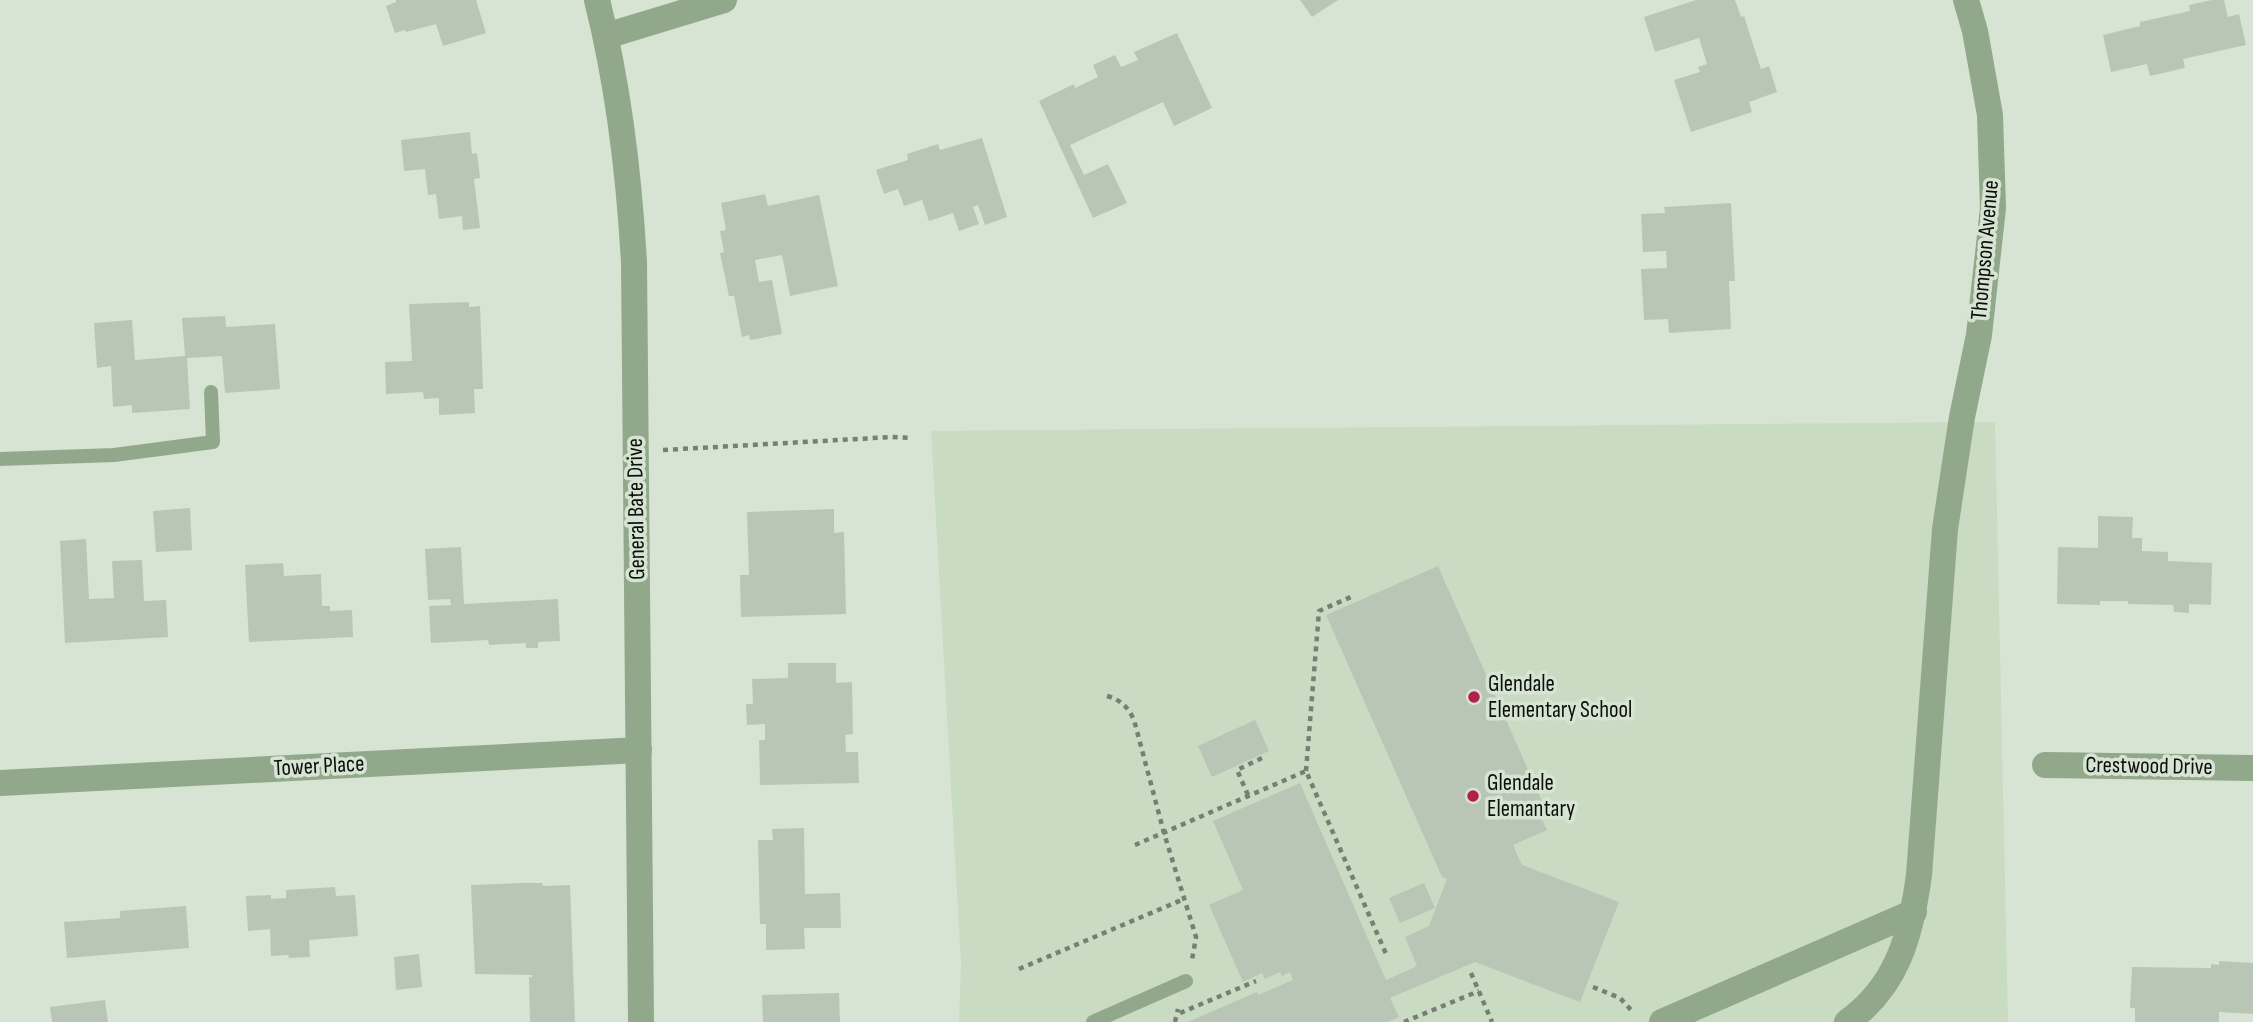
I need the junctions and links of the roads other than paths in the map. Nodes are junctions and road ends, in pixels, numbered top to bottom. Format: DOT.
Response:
graph roads {
  1 [pos="597,0"];
  2 [pos="724,0"];
  3 [pos="1966,0"];
  4 [pos="606,36"];
  5 [pos="211,392"];
  6 [pos="0,459"];
  7 [pos="639,750"];
  8 [pos="2045,765"];
  9 [pos="2253,768"];
  10 [pos="0,783"];
  11 [pos="1914,912"];
  12 [pos="1186,981"];
  13 [pos="641,1022"];
  14 [pos="1093,1022"];
  15 [pos="1662,1022"];
  16 [pos="1847,1022"];
  1 -- 4 [label="street, General Bate Drive"];
  2 -- 4 [label="street"];
  3 -- 11 [label="street, Thompson Avenue"];
  4 -- 7 [label="street, General Bate Drive"];
  5 -- 6 [label="lane"];
  7 -- 10 [label="street, Tower Place"];
  7 -- 13 [label="street, General Bate Drive"];
  8 -- 9 [label="street, Crestwood Drive"];
  11 -- 15 [label="street"];
  11 -- 16 [label="street, Thompson Avenue"];
  12 -- 14 [label="lane"];
}
